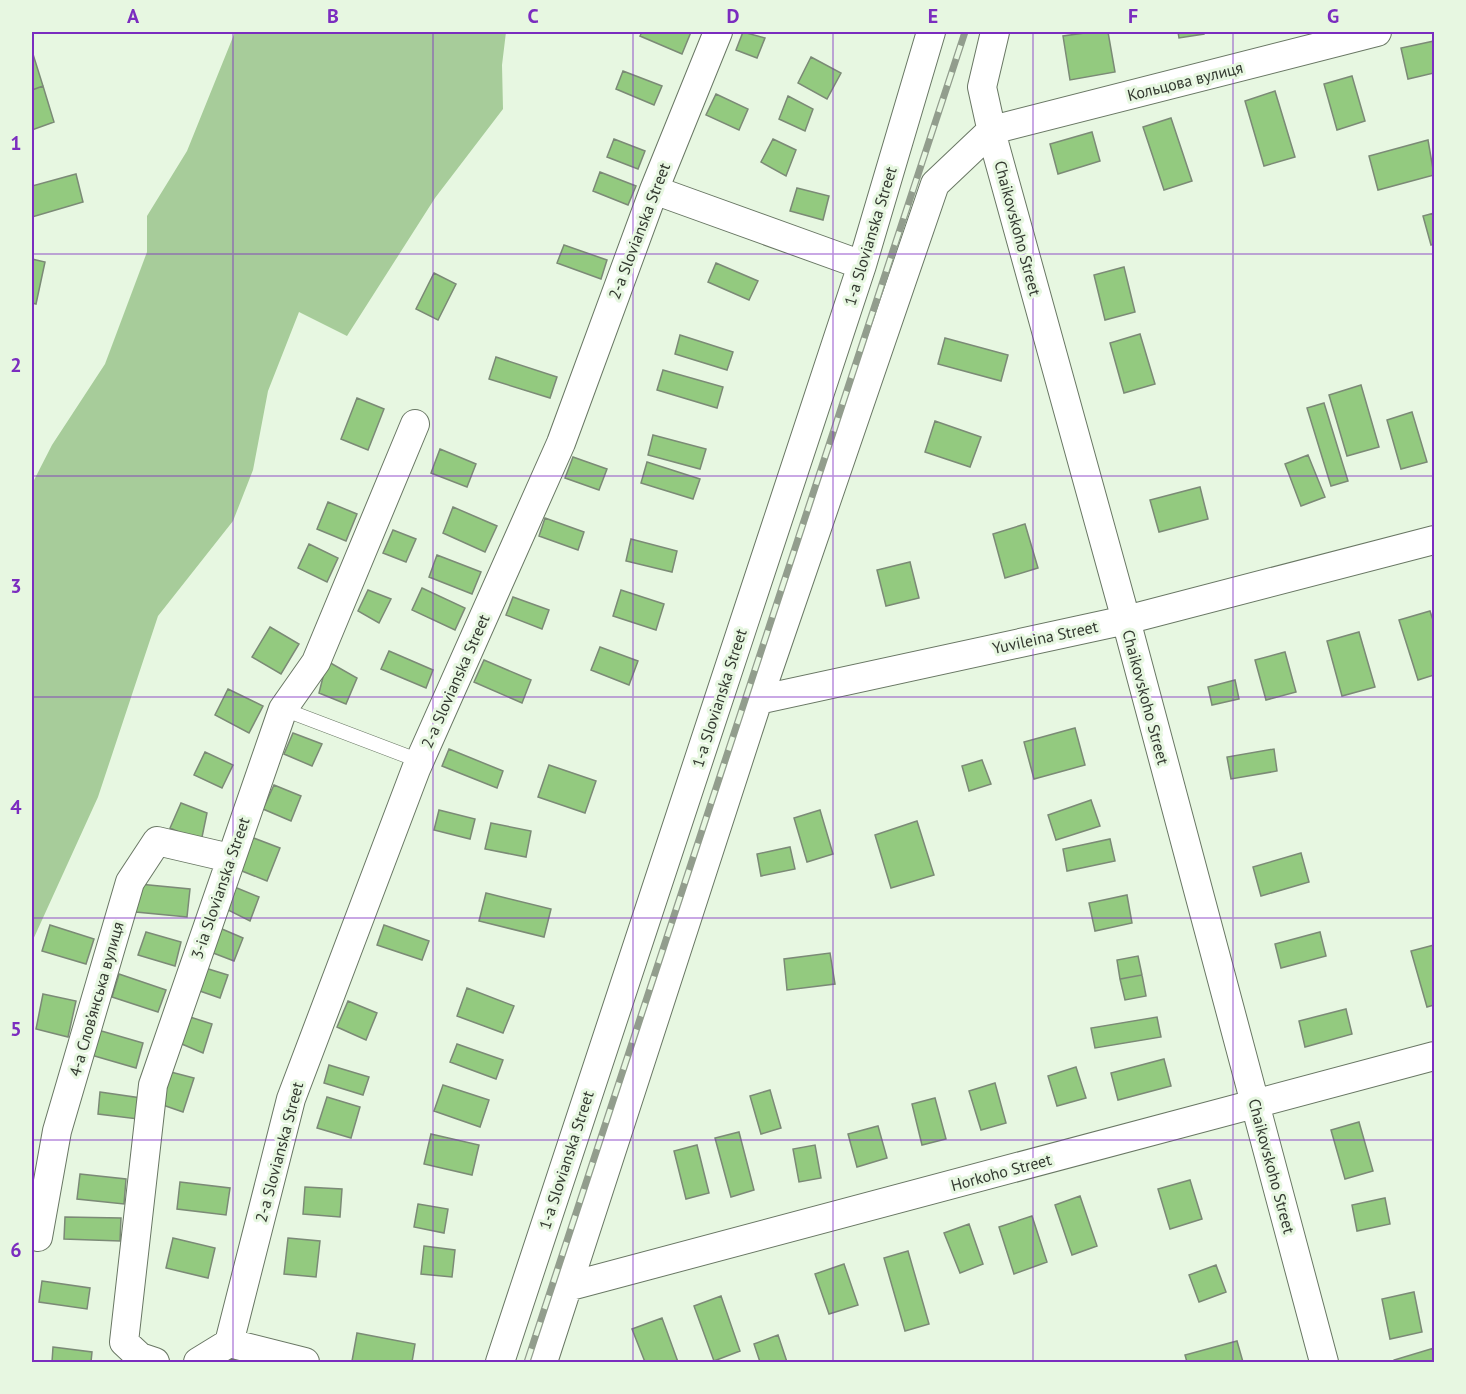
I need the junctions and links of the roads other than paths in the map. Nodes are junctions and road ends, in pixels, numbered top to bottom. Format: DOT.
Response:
graph roads {
  1 [pos="718,32"];
  2 [pos="931,32"];
  3 [pos="994,32"];
  4 [pos="1377,32"];
  5 [pos="992,130"];
  6 [pos="654,190"];
  7 [pos="862,265"];
  8 [pos="415,424"];
  9 [pos="1434,540"];
  10 [pos="1126,620"];
  11 [pos="758,700"];
  12 [pos="283,709"];
  13 [pos="420,761"];
  14 [pos="230,858"];
  15 [pos="1434,1056"];
  16 [pos="1256,1105"];
  17 [pos="38,1236"];
  18 [pos="567,1287"];
  19 [pos="229,1343"];
  20 [pos="155,1362"];
  21 [pos="198,1362"];
  22 [pos="304,1362"];
  23 [pos="500,1362"];
  24 [pos="543,1362"];
  25 [pos="1324,1362"];
  1 -- 6 [label="street, 2-a Slovianska Street"];
  2 -- 7 [label="street, 1-a Slovianska Street"];
  3 -- 5 [label="street, Chaikovskoho Street"];
  4 -- 5 [label="street, Кольцова вулиця"];
  5 -- 10 [label="street, Chaikovskoho Street"];
  5 -- 11 [label="street"];
  6 -- 7 [label="street"];
  6 -- 13 [label="street, 2-a Slovianska Street"];
  7 -- 23 [label="street, 1-a Slovianska Street"];
  8 -- 12 [label="street, 3-ia Slovianska Street"];
  9 -- 10 [label="street, Yuvileina Street"];
  10 -- 11 [label="street, Yuvileina Street"];
  10 -- 16 [label="street, Chaikovskoho Street"];
  11 -- 18 [label="street"];
  12 -- 13 [label="lane"];
  12 -- 14 [label="street, 3-ia Slovianska Street"];
  13 -- 19 [label="street, 2-a Slovianska Street"];
  14 -- 17 [label="street, 4-а Слов’янська вулиця"];
  14 -- 20 [label="street, 3-ia Slovianska Street"];
  15 -- 16 [label="street, Horkoho Street"];
  16 -- 18 [label="street, Horkoho Street"];
  16 -- 25 [label="street, Chaikovskoho Street"];
  18 -- 24 [label="street"];
  19 -- 21 [label="street"];
  19 -- 22 [label="street"];
}
